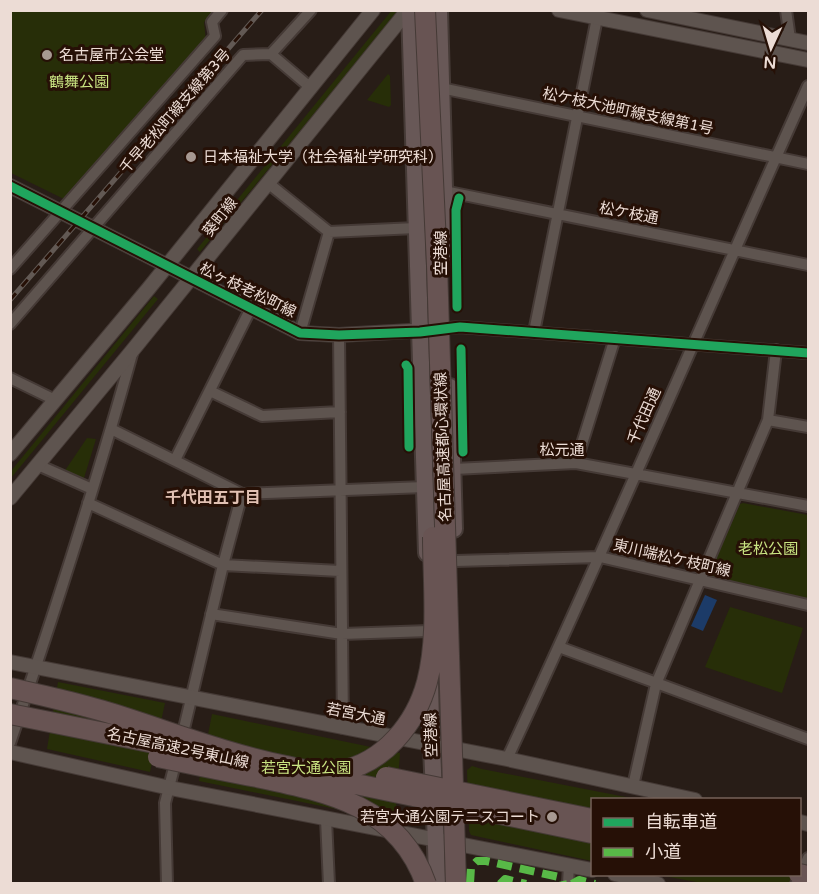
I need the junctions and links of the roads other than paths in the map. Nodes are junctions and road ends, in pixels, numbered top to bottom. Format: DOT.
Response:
graph roads {
  1 [pos="222,10"];
  2 [pos="311,10"];
  3 [pos="373,10"];
  4 [pos="409,10"];
  5 [pos="424,10"];
  6 [pos="439,10"];
  7 [pos="559,10"];
  8 [pos="647,10"];
  9 [pos="786,10"];
  10 [pos="597,18"];
  11 [pos="790,39"];
  12 [pos="808,43"];
  13 [pos="272,54"];
  14 [pos="808,60"];
  15 [pos="808,86"];
  16 [pos="311,88"];
  17 [pos="441,88"];
  18 [pos="577,116"];
  19 [pos="776,157"];
  20 [pos="808,164"];
  21 [pos="268,183"];
  22 [pos="10,186"];
  23 [pos="444,191"];
  24 [pos="557,214"];
  25 [pos="55,216"];
  26 [pos="97,224"];
  27 [pos="416,228"];
  28 [pos="329,232"];
  29 [pos="736,249"];
  30 [pos="808,265"];
  31 [pos="167,266"];
  32 [pos="10,268"];
  33 [pos="191,279"];
  34 [pos="251,308"];
  35 [pos="10,324"];
  36 [pos="448,328"];
  37 [pos="420,332"];
  38 [pos="534,332"];
  39 [pos="300,333"];
  40 [pos="339,334"];
  41 [pos="615,338"];
  42 [pos="692,344"];
  43 [pos="132,351"];
  44 [pos="776,351"];
  45 [pos="808,353"];
  46 [pos="440,375"];
  47 [pos="10,378"];
  48 [pos="210,391"];
  49 [pos="55,400"];
  50 [pos="340,412"];
  51 [pos="768,420"];
  52 [pos="808,428"];
  53 [pos="111,429"];
  54 [pos="10,454"];
  55 [pos="175,460"];
  56 [pos="576,463"];
  57 [pos="38,465"];
  58 [pos="454,469"];
  59 [pos="635,474"];
  60 [pos="425,487"];
  61 [pos="92,489"];
  62 [pos="340,492"];
  63 [pos="736,493"];
  64 [pos="242,494"];
  65 [pos="10,498"];
  66 [pos="88,503"];
  67 [pos="808,507"];
  68 [pos="600,557"];
  69 [pos="455,561"];
  70 [pos="223,565"];
  71 [pos="340,571"];
  72 [pos="699,579"];
  73 [pos="808,605"];
  74 [pos="211,614"];
  75 [pos="429,631"];
  76 [pos="342,634"];
  77 [pos="559,647"];
  78 [pos="10,662"];
  79 [pos="36,667"];
  80 [pos="656,684"];
  81 [pos="10,688"];
  82 [pos="190,699"];
  83 [pos="10,700"];
  84 [pos="10,714"];
  85 [pos="10,724"];
  86 [pos="343,728"];
  87 [pos="808,739"];
  88 [pos="10,742"];
  89 [pos="430,744"];
  90 [pos="461,750"];
  91 [pos="10,752"];
  92 [pos="507,759"];
  93 [pos="633,786"];
  94 [pos="170,788"];
  95 [pos="686,798"];
  96 [pos="326,819"];
  97 [pos="591,819"];
  98 [pos="591,833"];
  99 [pos="437,841"];
  100 [pos="464,844"];
  101 [pos="808,858"];
  102 [pos="569,865"];
  103 [pos="591,870"];
  104 [pos="801,873"];
  105 [pos="624,876"];
  106 [pos="167,884"];
  107 [pos="329,884"];
  108 [pos="426,884"];
  109 [pos="437,884"];
  110 [pos="456,884"];
  111 [pos="465,884"];
  112 [pos="568,884"];
  113 [pos="658,884"];
  1 -- 25 [label="street"];
  2 -- 13 [label="street"];
  3 -- 16 [label="street, 葵町線"];
  4 -- 21 [label="street, 葵町線"];
  4 -- 27 [label="main road, 空港線"];
  5 -- 46 [label="highway, 名古屋高速都心環状線, bridge"];
  6 -- 17 [label="main road, 空港線"];
  7 -- 10 [label="street"];
  8 -- 11 [label="street"];
  9 -- 11 [label="street"];
  10 -- 14 [label="street"];
  10 -- 18 [label="street"];
  11 -- 12 [label="street"];
  13 -- 16 [label="street"];
  13 -- 26 [label="street, 千早老松町線支線第3号"];
  15 -- 19 [label="street, 千代田通"];
  16 -- 31 [label="street, 葵町線"];
  17 -- 18 [label="street, 松ケ枝大池町線支線第1号"];
  17 -- 23 [label="main road, 空港線"];
  18 -- 19 [label="street, 松ケ枝大池町線支線第1号"];
  18 -- 24 [label="street"];
  19 -- 20 [label="street, 松ケ枝大池町線支線第1号"];
  19 -- 29 [label="street, 千代田通"];
  21 -- 28 [label="street"];
  21 -- 33 [label="street, 葵町線"];
  22 -- 25 [label="street, 松ヶ枝老松町線"];
  23 -- 24 [label="street, 松ケ枝通"];
  23 -- 36 [label="main road, 空港線"];
  24 -- 29 [label="street, 松ケ枝通"];
  24 -- 38 [label="street"];
  25 -- 26 [label="street, 松ヶ枝老松町線"];
  25 -- 32 [label="street"];
  26 -- 31 [label="street, 松ヶ枝老松町線"];
  26 -- 35 [label="street, 千早老松町線支線第3号"];
  27 -- 28 [label="street"];
  27 -- 37 [label="main road, 空港線"];
  28 -- 39 [label="street"];
  29 -- 30 [label="street, 松ケ枝通"];
  29 -- 42 [label="street, 千代田通"];
  31 -- 33 [label="street, 松ヶ枝老松町線"];
  31 -- 49 [label="street, 葵町線"];
  33 -- 34 [label="street, 松ヶ枝老松町線"];
  33 -- 43 [label="street, 葵町線"];
  34 -- 39 [label="street, 松ヶ枝老松町線"];
  34 -- 48 [label="street"];
  36 -- 37 [label="street, 松ヶ枝老松町線"];
  36 -- 38 [label="street"];
  36 -- 58 [label="main road, 空港線"];
  37 -- 40 [label="street, 松ヶ枝老松町線"];
  37 -- 60 [label="main road, 空港線"];
  38 -- 41 [label="street"];
  39 -- 40 [label="street, 松ヶ枝老松町線"];
  40 -- 50 [label="street"];
  41 -- 42 [label="street"];
  41 -- 56 [label="street"];
  42 -- 44 [label="street"];
  42 -- 59 [label="street, 千代田通"];
  43 -- 53 [label="street"];
  43 -- 57 [label="street, 葵町線"];
  44 -- 45 [label="street"];
  44 -- 51 [label="street"];
  46 -- 81 [label="highway, bridge"];
  46 -- 110 [label="highway, 名古屋高速都心環状線, bridge"];
  47 -- 49 [label="street"];
  48 -- 50 [label="street"];
  48 -- 55 [label="street"];
  49 -- 54 [label="street, 葵町線"];
  50 -- 62 [label="street"];
  51 -- 52 [label="street"];
  51 -- 63 [label="street"];
  53 -- 55 [label="street"];
  53 -- 61 [label="street"];
  55 -- 64 [label="street"];
  56 -- 58 [label="street, 松元通"];
  56 -- 59 [label="street, 松元通"];
  57 -- 61 [label="street"];
  57 -- 65 [label="street, 葵町線"];
  58 -- 60 [label="street, 松元通"];
  58 -- 69 [label="main road, 空港線"];
  59 -- 63 [label="street, 松元通"];
  59 -- 68 [label="street, 千代田通"];
  60 -- 62 [label="street"];
  60 -- 75 [label="main road, 空港線"];
  61 -- 66 [label="street"];
  62 -- 64 [label="street"];
  62 -- 71 [label="street"];
  63 -- 67 [label="street, 松元通"];
  63 -- 72 [label="street"];
  64 -- 70 [label="street"];
  66 -- 70 [label="street"];
  66 -- 79 [label="street"];
  68 -- 69 [label="street, 東川端松ケ枝町線"];
  68 -- 72 [label="street, 東川端松ケ枝町線"];
  68 -- 77 [label="street, 千代田通"];
  69 -- 90 [label="main road, 空港線"];
  70 -- 71 [label="street"];
  70 -- 74 [label="street"];
  71 -- 76 [label="street"];
  72 -- 73 [label="street, 東川端松ケ枝町線"];
  72 -- 80 [label="street"];
  74 -- 76 [label="street"];
  74 -- 82 [label="street"];
  75 -- 76 [label="street"];
  75 -- 89 [label="main road, 空港線"];
  76 -- 86 [label="street"];
  77 -- 80 [label="street"];
  77 -- 92 [label="street, 千代田通"];
  78 -- 79 [label="street, 若宮大通"];
  79 -- 82 [label="street, 若宮大通"];
  79 -- 88 [label="street"];
  80 -- 87 [label="street"];
  80 -- 93 [label="street"];
  82 -- 86 [label="street, 若宮大通"];
  82 -- 94 [label="street"];
  83 -- 97 [label="highway, 名古屋高速2号東山線, bridge"];
  84 -- 98 [label="highway, 名古屋高速2号東山線, bridge"];
  85 -- 108 [label="highway, bridge"];
  86 -- 89 [label="street, 若宮大通"];
  89 -- 90 [label="street, 若宮大通"];
  89 -- 99 [label="main road, 空港線"];
  90 -- 92 [label="street, 若宮大通"];
  90 -- 100 [label="main road, 空港線"];
  91 -- 94 [label="street"];
  92 -- 93 [label="street, 若宮大通"];
  93 -- 95 [label="street, 若宮大通"];
  94 -- 96 [label="street"];
  94 -- 106 [label="street"];
  96 -- 99 [label="street"];
  96 -- 107 [label="street"];
  99 -- 100 [label="street"];
  99 -- 109 [label="main road, 空港線"];
  100 -- 102 [label="street"];
  100 -- 111 [label="main road, 空港線"];
  101 -- 104 [label="street"];
  102 -- 103 [label="street"];
  102 -- 112 [label="street"];
  105 -- 113 [label="street"];
}
